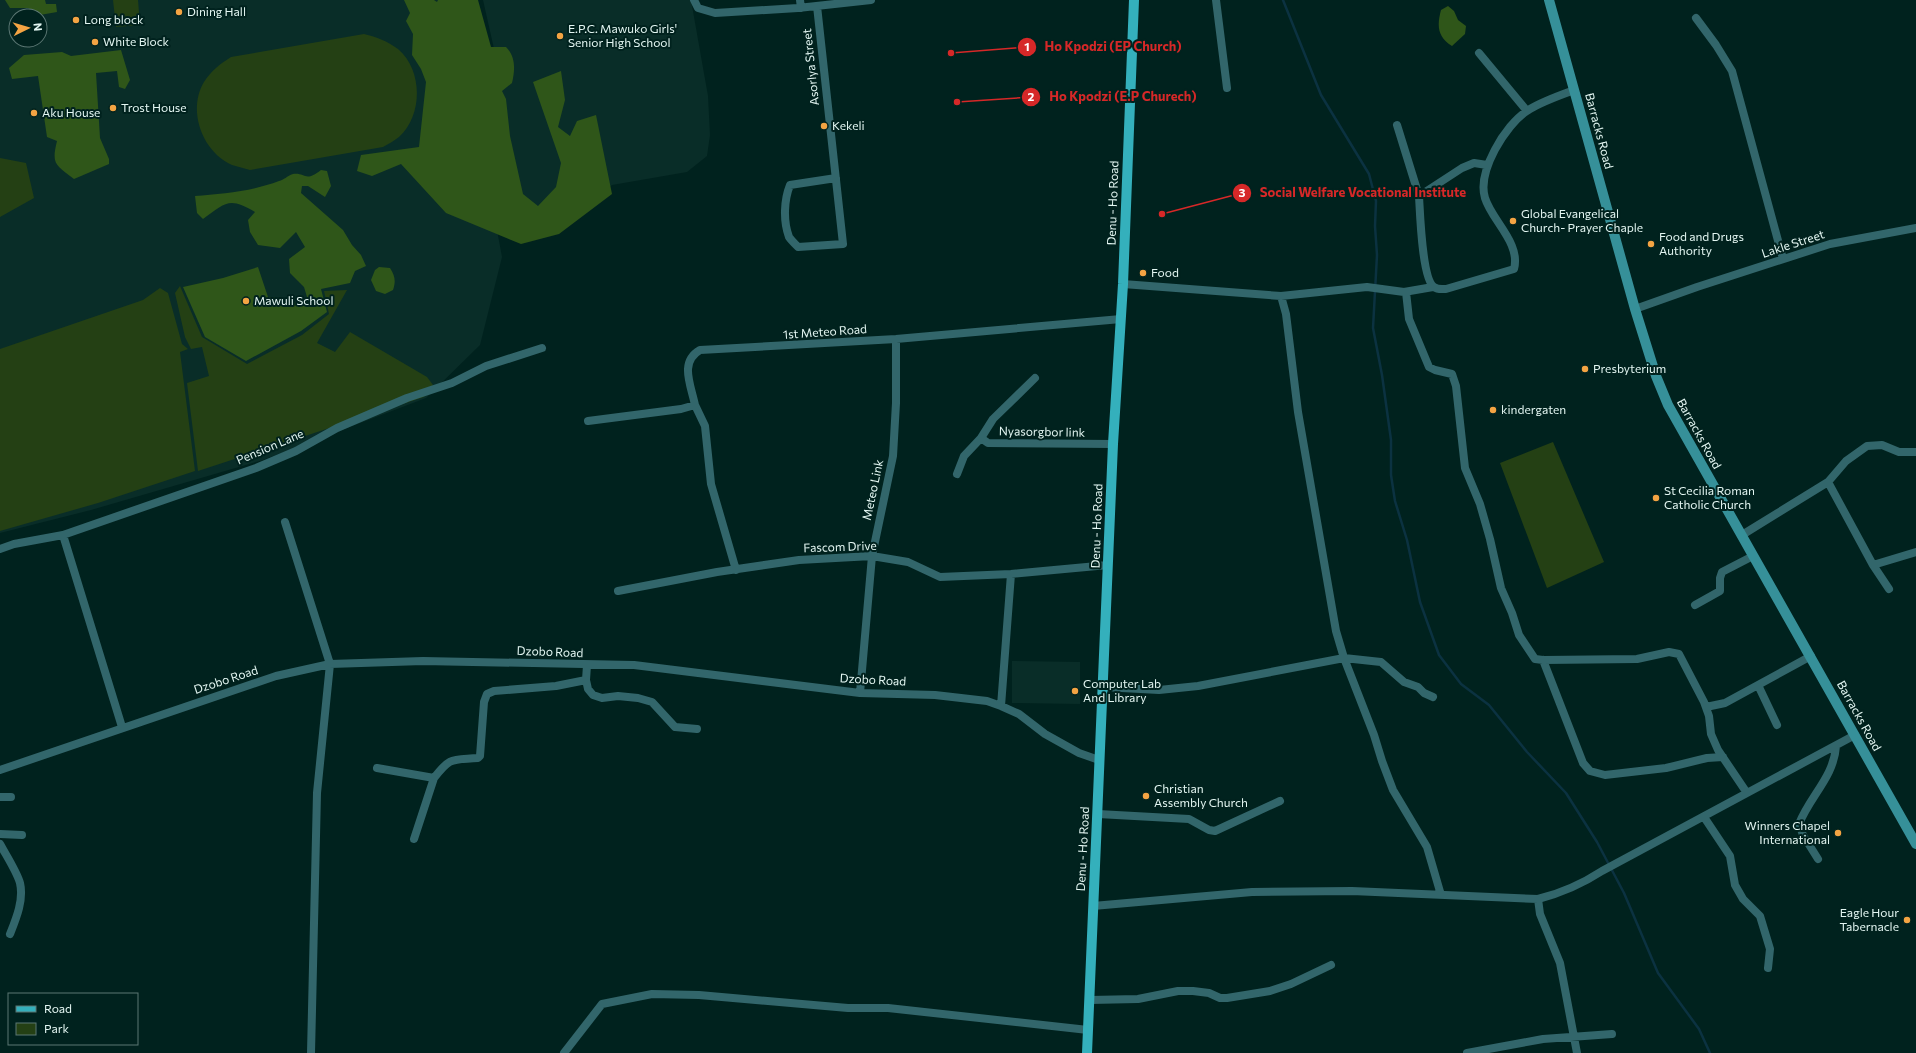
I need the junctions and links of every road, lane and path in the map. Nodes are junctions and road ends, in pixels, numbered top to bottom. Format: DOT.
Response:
graph roads {
  1 [pos="694,0"];
  2 [pos="871,0"];
  3 [pos="1134,0"];
  4 [pos="1216,0"];
  5 [pos="1549,0"];
  6 [pos="801,4"];
  7 [pos="817,6"];
  8 [pos="1696,18"];
  9 [pos="1479,53"];
  10 [pos="1227,88"];
  11 [pos="1574,90"];
  12 [pos="1526,111"];
  13 [pos="1397,125"];
  14 [pos="1487,165"];
  15 [pos="836,178"];
  16 [pos="1419,196"];
  17 [pos="1916,228"];
  18 [pos="1783,259"];
  19 [pos="1123,284"];
  20 [pos="1436,288"];
  21 [pos="1406,292"];
  22 [pos="1281,296"];
  23 [pos="1635,309"];
  24 [pos="1121,319"];
  25 [pos="896,339"];
  26 [pos="542,348"];
  27 [pos="1035,378"];
  28 [pos="695,405"];
  29 [pos="588,421"];
  30 [pos="981,438"];
  31 [pos="1113,444"];
  32 [pos="1916,452"];
  33 [pos="957,474"];
  34 [pos="1828,482"];
  35 [pos="285,522"];
  36 [pos="63,535"];
  37 [pos="1742,535"];
  38 [pos="0,549"];
  39 [pos="1916,552"];
  40 [pos="872,556"];
  41 [pos="1754,556"];
  42 [pos="1108,565"];
  43 [pos="1873,565"];
  44 [pos="736,570"];
  45 [pos="1011,574"];
  46 [pos="1889,589"];
  47 [pos="618,591"];
  48 [pos="1695,605"];
  49 [pos="1811,656"];
  50 [pos="1344,658"];
  51 [pos="1543,660"];
  52 [pos="330,664"];
  53 [pos="587,665"];
  54 [pos="586,680"];
  55 [pos="1758,685"];
  56 [pos="1103,687"];
  57 [pos="860,693"];
  58 [pos="1433,697"];
  59 [pos="1001,706"];
  60 [pos="1706,707"];
  61 [pos="1777,725"];
  62 [pos="122,727"];
  63 [pos="697,729"];
  64 [pos="1855,735"];
  65 [pos="1836,746"];
  66 [pos="1723,757"];
  67 [pos="1099,760"];
  68 [pos="377,768"];
  69 [pos="0,770"];
  70 [pos="434,778"];
  71 [pos="1747,793"];
  72 [pos="0,797"];
  73 [pos="12,797"];
  74 [pos="1280,801"];
  75 [pos="1098,814"];
  76 [pos="1704,817"];
  77 [pos="0,834"];
  78 [pos="22,835"];
  79 [pos="414,840"];
  80 [pos="0,844"];
  81 [pos="1916,844"];
  82 [pos="1818,859"];
  83 [pos="1441,895"];
  84 [pos="1538,899"];
  85 [pos="1093,906"];
  86 [pos="10,934"];
  87 [pos="1331,965"];
  88 [pos="1768,968"];
  89 [pos="1090,1000"];
  90 [pos="1088,1030"];
  91 [pos="1612,1034"];
  92 [pos="1572,1036"];
  93 [pos="311,1053"];
  94 [pos="564,1053"];
  95 [pos="1087,1053"];
  96 [pos="1467,1053"];
  97 [pos="1576,1053"];
  1 -- 6 [label="street"];
  2 -- 7 [label="street"];
  3 -- 19 [label="main road, Denu - Ho Road"];
  4 -- 10 [label="street"];
  5 -- 11 [label="street, Barracks Road"];
  6 -- 7 [label="street"];
  7 -- 15 [label="street, Asorlya Street"];
  8 -- 18 [label="street"];
  9 -- 12 [label="street"];
  11 -- 12 [label="street"];
  11 -- 23 [label="street, Barracks Road"];
  12 -- 14 [label="street"];
  13 -- 16 [label="street"];
  14 -- 16 [label="street"];
  14 -- 20 [label="street"];
  15 -- 15 [label="street, Asorlya Street"];
  16 -- 20 [label="street"];
  17 -- 18 [label="street, Lakle Street"];
  18 -- 23 [label="street, Lakle Street"];
  19 -- 22 [label="street"];
  19 -- 24 [label="main road, Denu - Ho Road"];
  20 -- 21 [label="street"];
  21 -- 22 [label="street"];
  21 -- 51 [label="street"];
  22 -- 50 [label="street"];
  23 -- 37 [label="street, Barracks Road"];
  24 -- 25 [label="street, 1st Meteo Road"];
  24 -- 31 [label="main road, Denu - Ho Road"];
  25 -- 28 [label="street, 1st Meteo Road"];
  25 -- 40 [label="street, Meteo Link"];
  26 -- 36 [label="street, Pension Lane"];
  27 -- 30 [label="street, Nyasorgbor link"];
  28 -- 29 [label="street"];
  28 -- 44 [label="street, 1st Meteo Road"];
  30 -- 31 [label="street, Nyasorgbor link"];
  30 -- 33 [label="street"];
  31 -- 42 [label="main road, Denu - Ho Road"];
  32 -- 34 [label="street"];
  34 -- 37 [label="street"];
  34 -- 43 [label="street"];
  35 -- 52 [label="street"];
  36 -- 38 [label="street, Pension Lane"];
  36 -- 62 [label="street"];
  37 -- 41 [label="street, Barracks Road"];
  39 -- 43 [label="street"];
  40 -- 44 [label="street, Fascom Drive"];
  40 -- 45 [label="street, Fascom Drive"];
  40 -- 57 [label="street, Meteo Link"];
  41 -- 48 [label="street"];
  41 -- 49 [label="street, Barracks Road"];
  42 -- 45 [label="street, Fascom Drive"];
  42 -- 56 [label="main road, Denu - Ho Road"];
  43 -- 46 [label="street"];
  44 -- 47 [label="street, Fascom Drive"];
  45 -- 59 [label="street"];
  49 -- 55 [label="street"];
  49 -- 64 [label="street, Barracks Road"];
  50 -- 56 [label="street"];
  50 -- 58 [label="street"];
  50 -- 83 [label="street"];
  51 -- 60 [label="street"];
  51 -- 66 [label="street"];
  52 -- 53 [label="street, Dzobo Road"];
  52 -- 62 [label="street, Dzobo Road"];
  52 -- 93 [label="street"];
  53 -- 54 [label="street"];
  53 -- 57 [label="street, Dzobo Road"];
  54 -- 63 [label="street"];
  54 -- 70 [label="street"];
  55 -- 60 [label="street"];
  55 -- 61 [label="street"];
  56 -- 67 [label="main road, Denu - Ho Road"];
  57 -- 59 [label="street, Dzobo Road"];
  59 -- 67 [label="street, Dzobo Road"];
  60 -- 66 [label="street"];
  62 -- 69 [label="street, Dzobo Road"];
  64 -- 65 [label="street"];
  64 -- 81 [label="street, Barracks Road"];
  65 -- 71 [label="street"];
  65 -- 82 [label="street"];
  66 -- 71 [label="street"];
  67 -- 75 [label="main road, Denu - Ho Road"];
  68 -- 70 [label="street"];
  70 -- 79 [label="street"];
  71 -- 76 [label="street"];
  72 -- 73 [label="street"];
  74 -- 75 [label="street"];
  75 -- 85 [label="main road, Denu - Ho Road"];
  76 -- 84 [label="street"];
  76 -- 88 [label="street"];
  77 -- 78 [label="street"];
  80 -- 86 [label="street"];
  83 -- 84 [label="street"];
  83 -- 85 [label="street"];
  84 -- 92 [label="street"];
  85 -- 89 [label="main road, Denu - Ho Road"];
  87 -- 89 [label="street"];
  89 -- 90 [label="main road, Denu - Ho Road"];
  90 -- 94 [label="street"];
  90 -- 95 [label="main road, Denu - Ho Road"];
  91 -- 92 [label="street"];
  92 -- 96 [label="street"];
  92 -- 97 [label="street"];
}
